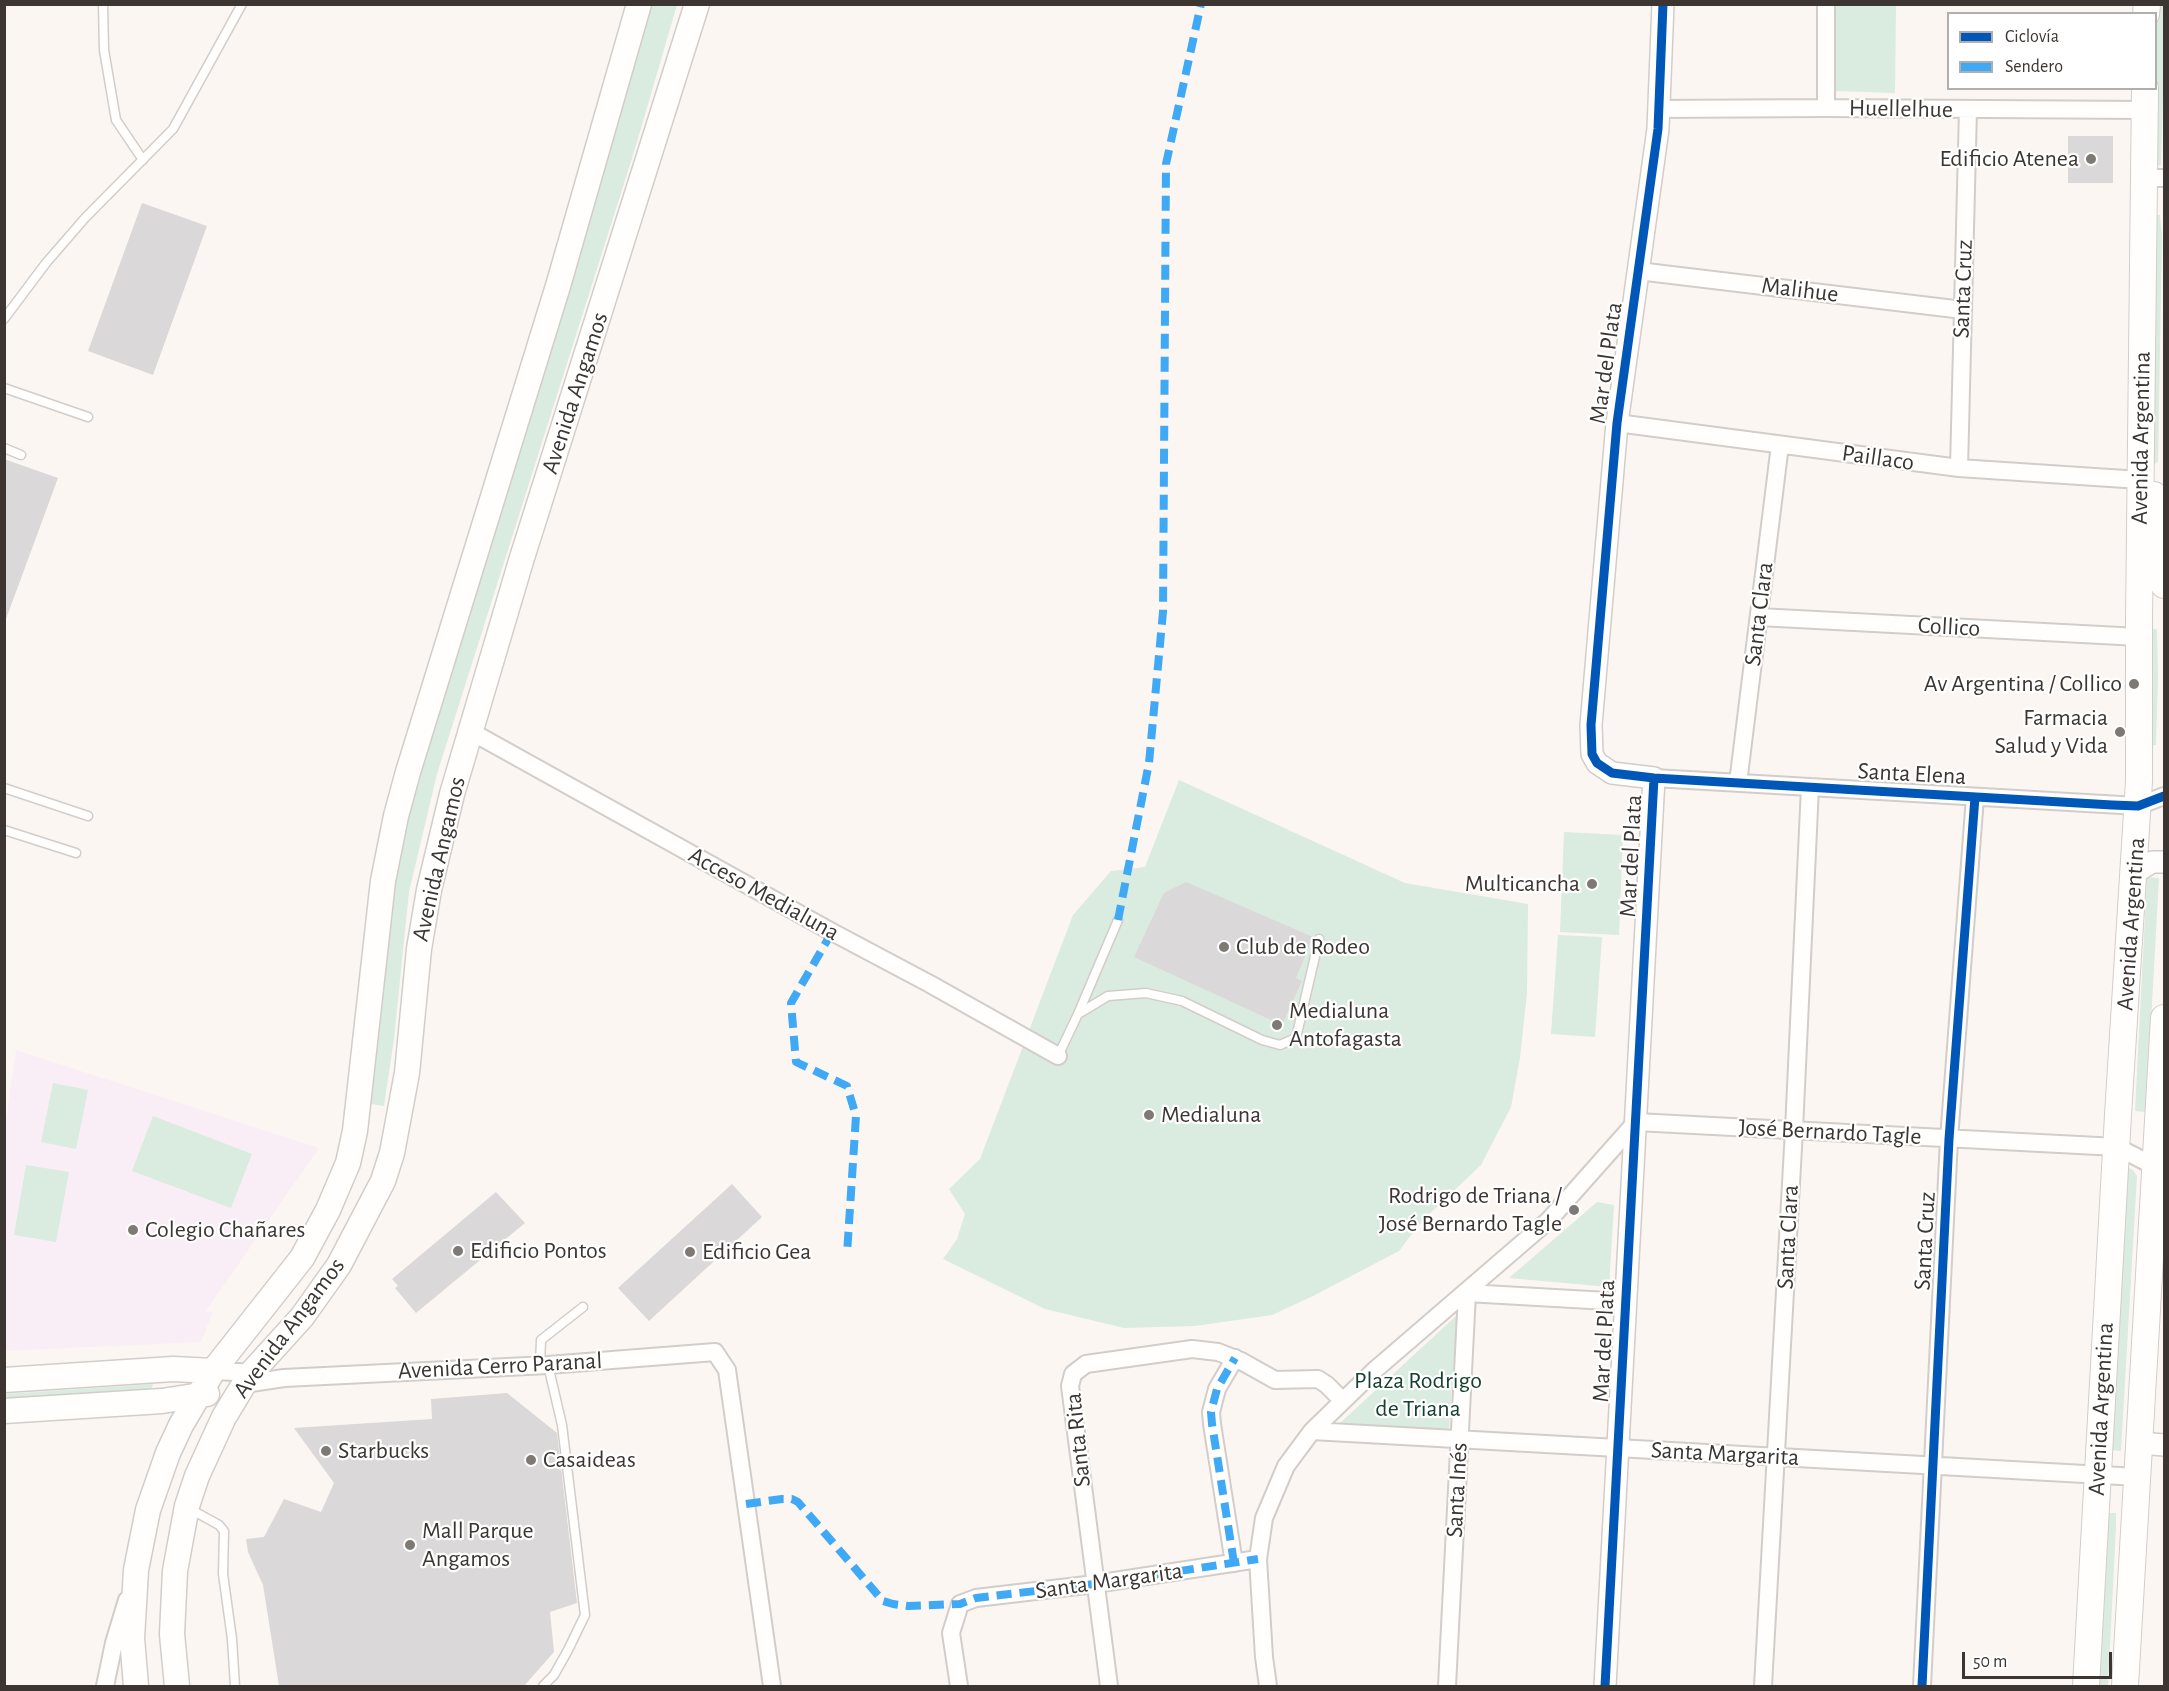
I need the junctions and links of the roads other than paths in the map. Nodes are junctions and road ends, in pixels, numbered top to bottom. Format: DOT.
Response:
graph roads {
  1 [pos="103,4"];
  2 [pos="242,4"];
  3 [pos="639,4"];
  4 [pos="697,4"];
  5 [pos="1663,4"];
  6 [pos="1826,4"];
  7 [pos="2145,99"];
  8 [pos="1826,108"];
  9 [pos="1657,109"];
  10 [pos="1968,109"];
  11 [pos="143,160"];
  12 [pos="2154,178"];
  13 [pos="1638,271"];
  14 [pos="1963,310"];
  15 [pos="4,319"];
  16 [pos="4,388"];
  17 [pos="88,417"];
  18 [pos="1617,423"];
  19 [pos="1780,445"];
  20 [pos="4,448"];
  21 [pos="21,454"];
  22 [pos="1959,468"];
  23 [pos="2140,480"];
  24 [pos="2164,585"];
  25 [pos="1759,617"];
  26 [pos="2139,637"];
  27 [pos="470,731"];
  28 [pos="1654,778"];
  29 [pos="1738,783"];
  30 [pos="4,788"];
  31 [pos="1810,788"];
  32 [pos="2164,796"];
  33 [pos="1975,797"];
  34 [pos="2138,806"];
  35 [pos="88,816"];
  36 [pos="4,830"];
  37 [pos="76,853"];
  38 [pos="2164,862"];
  39 [pos="2134,873"];
  40 [pos="1118,920"];
  41 [pos="1319,939"];
  42 [pos="1078,1014"];
  43 [pos="2164,1018"];
  44 [pos="1058,1056"];
  45 [pos="1636,1122"];
  46 [pos="1794,1130"];
  47 [pos="1949,1139"];
  48 [pos="2116,1147"];
  49 [pos="2160,1167"];
  50 [pos="1467,1293"];
  51 [pos="1625,1302"];
  52 [pos="584,1307"];
  53 [pos="1234,1358"];
  54 [pos="544,1365"];
  55 [pos="213,1371"];
  56 [pos="248,1378"];
  57 [pos="4,1380"];
  58 [pos="196,1397"];
  59 [pos="1343,1401"];
  60 [pos="4,1412"];
  61 [pos="1311,1431"];
  62 [pos="1459,1439"];
  63 [pos="2152,1444"];
  64 [pos="1617,1448"];
  65 [pos="1776,1457"];
  66 [pos="1933,1466"];
  67 [pos="2098,1475"];
  68 [pos="2138,1477"];
  69 [pos="187,1506"];
  70 [pos="1258,1559"];
  71 [pos="1234,1563"];
  72 [pos="136,1570"];
  73 [pos="1095,1584"];
  74 [pos="105,1686"];
  75 [pos="136,1686"];
  76 [pos="177,1686"];
  77 [pos="235,1686"];
  78 [pos="543,1686"];
  79 [pos="772,1686"];
  80 [pos="959,1686"];
  81 [pos="1109,1686"];
  82 [pos="1268,1686"];
  83 [pos="1447,1686"];
  84 [pos="1605,1686"];
  85 [pos="1763,1686"];
  86 [pos="1922,1686"];
  87 [pos="2086,1686"];
  88 [pos="2125,1686"];
  1 -- 11 [label="lane"];
  2 -- 11 [label="lane"];
  3 -- 55 [label="main road, Avenida Angamos"];
  4 -- 27 [label="main road, Avenida Angamos"];
  5 -- 9 [label="street, Mar del Plata"];
  6 -- 8 [label="street"];
  7 -- 10 [label="street, Huellelhue"];
  7 -- 12 [label="main road, Avenida Argentina"];
  8 -- 9 [label="street, Huellelhue"];
  8 -- 10 [label="street, Huellelhue"];
  9 -- 13 [label="street, Mar del Plata"];
  10 -- 14 [label="street, Santa Cruz"];
  11 -- 15 [label="lane"];
  12 -- 23 [label="main road, Avenida Argentina"];
  13 -- 14 [label="street, Malihue"];
  13 -- 18 [label="street, Mar del Plata"];
  14 -- 22 [label="street, Santa Cruz"];
  16 -- 17 [label="lane"];
  18 -- 19 [label="street, Paillaco"];
  18 -- 28 [label="street, Mar del Plata"];
  19 -- 22 [label="street, Paillaco"];
  19 -- 25 [label="street, Santa Clara"];
  20 -- 21 [label="lane"];
  22 -- 23 [label="street, Paillaco"];
  23 -- 24 [label="main road"];
  23 -- 26 [label="main road, Avenida Argentina"];
  25 -- 26 [label="street, Collico"];
  25 -- 29 [label="street, Santa Clara"];
  26 -- 34 [label="main road, Avenida Argentina"];
  27 -- 44 [label="street, Acceso Medialuna"];
  27 -- 56 [label="main road, Avenida Angamos"];
  28 -- 29 [label="street, Santa Elena"];
  28 -- 45 [label="street, Mar del Plata"];
  29 -- 31 [label="street, Santa Elena"];
  30 -- 35 [label="lane"];
  31 -- 33 [label="street, Santa Elena"];
  31 -- 46 [label="street, Santa Clara"];
  32 -- 34 [label="street, Santa Elena"];
  33 -- 34 [label="street, Santa Elena"];
  33 -- 47 [label="street, Santa Cruz"];
  34 -- 39 [label="main road, Avenida Argentina"];
  36 -- 37 [label="lane"];
  38 -- 39 [label="street"];
  39 -- 48 [label="main road, Avenida Argentina"];
  40 -- 42 [label="lane"];
  41 -- 42 [label="lane"];
  42 -- 44 [label="lane"];
  43 -- 49 [label="main road, Avenida Argentina"];
  45 -- 46 [label="street, José Bernardo Tagle"];
  45 -- 50 [label="street"];
  45 -- 51 [label="street, Mar del Plata"];
  46 -- 47 [label="street, José Bernardo Tagle"];
  46 -- 65 [label="street, Santa Clara"];
  47 -- 48 [label="street, José Bernardo Tagle"];
  47 -- 66 [label="street, Santa Cruz"];
  48 -- 49 [label="street, José Bernardo Tagle"];
  48 -- 67 [label="main road, Avenida Argentina"];
  49 -- 63 [label="main road, Avenida Argentina"];
  50 -- 51 [label="street"];
  50 -- 59 [label="street"];
  50 -- 62 [label="street, Santa Inés"];
  51 -- 64 [label="street, Mar del Plata"];
  52 -- 54 [label="lane"];
  53 -- 59 [label="street, Santa Rita"];
  53 -- 71 [label="street"];
  53 -- 73 [label="street, Santa Rita"];
  54 -- 56 [label="street, Avenida Cerro Paranal"];
  54 -- 78 [label="lane"];
  54 -- 79 [label="street, Avenida Cerro Paranal"];
  55 -- 56 [label="street, Avenida Cerro Paranal"];
  55 -- 57 [label="main road, Avenida Cerro Paranal"];
  55 -- 58 [label="main road, Avenida Angamos"];
  56 -- 58 [label="main road, Avenida Cerro Paranal"];
  56 -- 69 [label="main road, Avenida Angamos"];
  58 -- 60 [label="main road, Avenida Cerro Paranal"];
  58 -- 72 [label="main road, Avenida Angamos"];
  59 -- 61 [label="street"];
  61 -- 62 [label="street, Santa Margarita"];
  61 -- 70 [label="street"];
  62 -- 64 [label="street, Santa Margarita"];
  62 -- 83 [label="street, Santa Inés"];
  63 -- 68 [label="main road, Avenida Argentina"];
  64 -- 65 [label="street, Santa Margarita"];
  64 -- 84 [label="street, Mar del Plata"];
  65 -- 66 [label="street, Santa Margarita"];
  65 -- 85 [label="street, Santa Clara"];
  66 -- 67 [label="street, Santa Margarita"];
  66 -- 86 [label="street, Santa Cruz"];
  67 -- 68 [label="street, Santa Margarita"];
  67 -- 87 [label="main road, Avenida Argentina"];
  68 -- 88 [label="main road, Avenida Argentina"];
  69 -- 76 [label="main road, Avenida Angamos"];
  69 -- 77 [label="lane"];
  70 -- 71 [label="street, Santa Margarita"];
  70 -- 82 [label="street"];
  71 -- 73 [label="street, Santa Margarita"];
  72 -- 74 [label="street, Avenida Angamos"];
  72 -- 75 [label="main road, Avenida Angamos"];
  73 -- 80 [label="street, Santa Margarita"];
  73 -- 81 [label="street, Santa Rita"];
}
